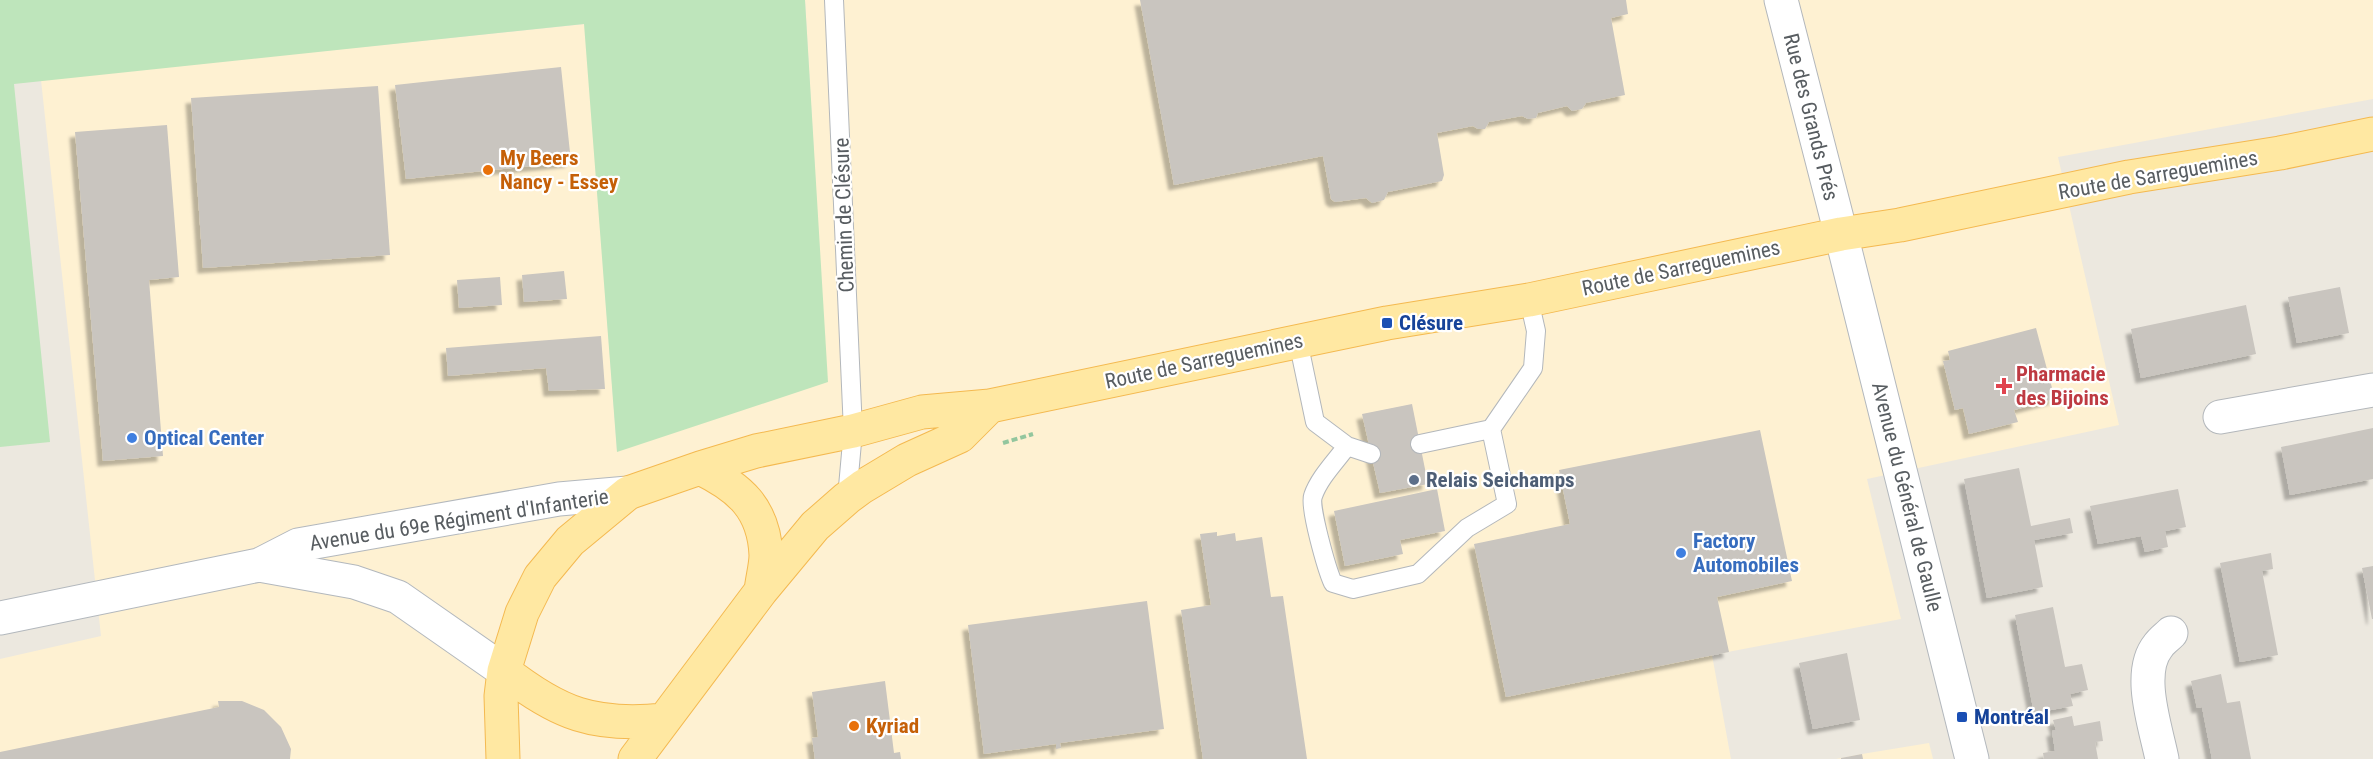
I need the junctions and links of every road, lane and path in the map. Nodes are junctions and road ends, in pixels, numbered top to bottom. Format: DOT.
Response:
graph roads {
  1 [pos="834,0"];
  2 [pos="1781,0"];
  3 [pos="2373,134"];
  4 [pos="1842,234"];
  5 [pos="1528,300"];
  6 [pos="1298,342"];
  7 [pos="2373,390"];
  8 [pos="990,406"];
  9 [pos="2220,417"];
  10 [pos="1491,429"];
  11 [pos="853,431"];
  12 [pos="1038,433"];
  13 [pos="1420,444"];
  14 [pos="993,446"];
  15 [pos="1347,446"];
  16 [pos="1371,454"];
  17 [pos="700,468"];
  18 [pos="628,493"];
  19 [pos="847,498"];
  20 [pos="259,565"];
  21 [pos="761,591"];
  22 [pos="0,618"];
  23 [pos="2171,633"];
  24 [pos="504,672"];
  25 [pos="664,720"];
  26 [pos="503,759"];
  27 [pos="635,759"];
  28 [pos="1972,759"];
  29 [pos="2162,759"];
  1 -- 11 [label="lane, Chemin de Clésure"];
  2 -- 4 [label="street, Rue des Grands Prés"];
  3 -- 4 [label="main road, Route de Sarreguemines"];
  4 -- 5 [label="main road, Route de Sarreguemines"];
  4 -- 28 [label="street, Avenue du Général de Gaulle"];
  5 -- 6 [label="main road, Route de Sarreguemines"];
  5 -- 10 [label="lane"];
  6 -- 8 [label="main road, Route de Sarreguemines"];
  6 -- 15 [label="lane"];
  7 -- 9 [label="street"];
  8 -- 11 [label="main road"];
  8 -- 19 [label="main road"];
  10 -- 13 [label="lane"];
  10 -- 15 [label="lane"];
  11 -- 17 [label="main road"];
  11 -- 19 [label="lane, Chemin de Clésure"];
  12 -- 14 [label="path"];
  15 -- 16 [label="lane"];
  17 -- 18 [label="main road"];
  17 -- 21 [label="main road"];
  18 -- 20 [label="street, Avenue du 69e Régiment d'Infanterie"];
  18 -- 24 [label="main road"];
  19 -- 21 [label="main road"];
  20 -- 22 [label="street, Avenue du 69e Régiment d'Infanterie"];
  20 -- 24 [label="street, Avenue du 69e Régiment d'Infanterie"];
  21 -- 25 [label="main road"];
  23 -- 29 [label="street"];
  24 -- 25 [label="main road, Avenue du 69e Régiment d'Infanterie"];
  24 -- 26 [label="main road"];
  25 -- 27 [label="main road"];
}
